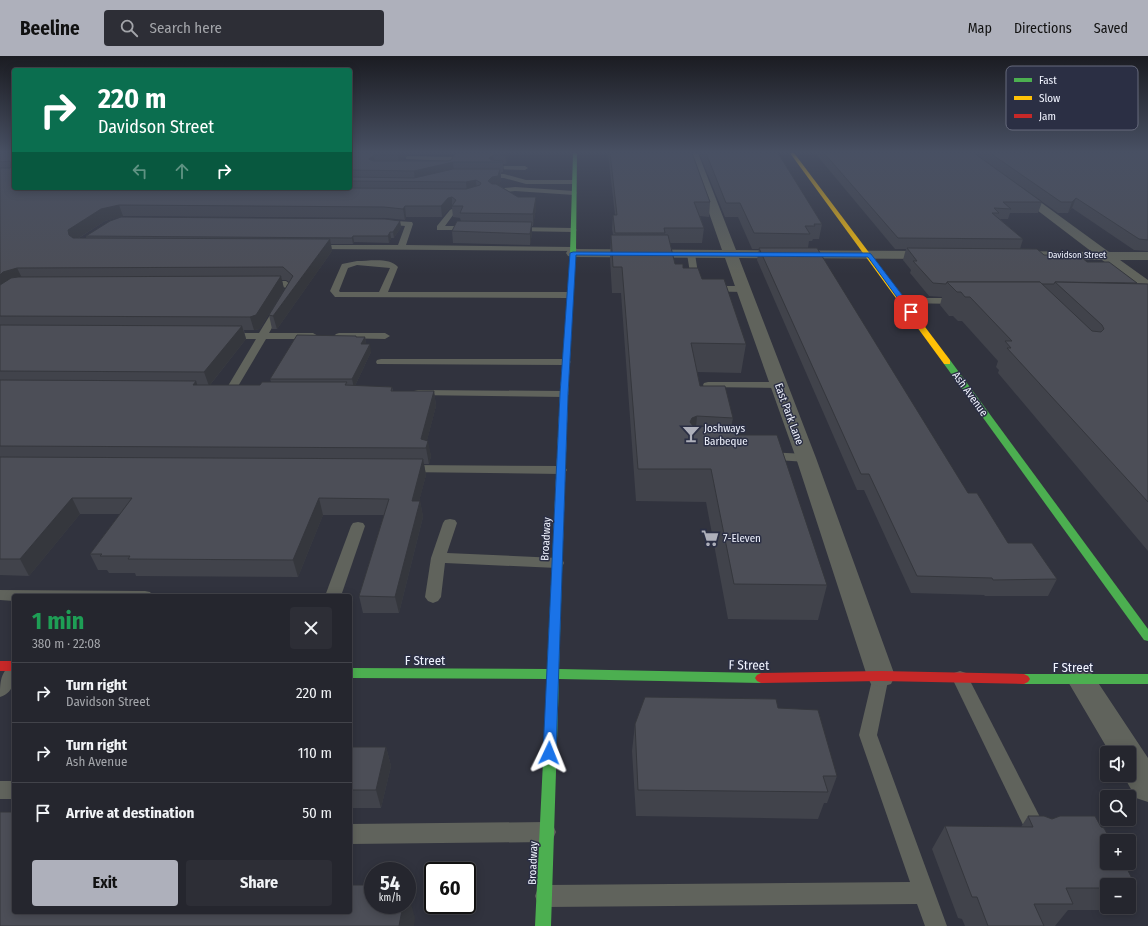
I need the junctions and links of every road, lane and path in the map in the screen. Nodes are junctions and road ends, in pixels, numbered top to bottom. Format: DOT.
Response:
graph roads {
  1 [pos="574,193"];
  2 [pos="708,194"];
  3 [pos="823,194"];
  4 [pos="1022,194"];
  5 [pos="452,211"];
  6 [pos="378,222"];
  7 [pos="479,228"];
  8 [pos="511,229"];
  9 [pos="573,230"];
  10 [pos="309,247"];
  11 [pos="401,248"];
  12 [pos="573,251"];
  13 [pos="692,254"];
  14 [pos="731,254"];
  15 [pos="869,255"];
  16 [pos="951,255"];
  17 [pos="1005,255"];
  18 [pos="1105,255"];
  19 [pos="1148,256"];
  20 [pos="255,284"];
  21 [pos="1148,287"];
  22 [pos="744,289"];
  23 [pos="382,295"];
  24 [pos="570,295"];
  25 [pos="903,301"];
  26 [pos="965,301"];
  27 [pos="217,336"];
  28 [pos="264,336"];
  29 [pos="385,336"];
  30 [pos="381,362"];
  31 [pos="566,362"];
  32 [pos="708,385"];
  33 [pos="779,385"];
  34 [pos="246,391"];
  35 [pos="405,393"];
  36 [pos="564,394"];
  37 [pos="753,456"];
  38 [pos="806,458"];
  39 [pos="395,469"];
  40 [pos="561,470"];
  41 [pos="450,523"];
  42 [pos="358,526"];
  43 [pos="438,558"];
  44 [pos="557,563"];
  45 [pos="334,594"];
  46 [pos="0,595"];
  47 [pos="12,595"];
  48 [pos="433,597"];
  49 [pos="1148,637"];
  50 [pos="0,666"];
  51 [pos="12,666"];
  52 [pos="352,673"];
  53 [pos="12,674"];
  54 [pos="552,674"];
  55 [pos="881,676"];
  56 [pos="960,678"];
  57 [pos="1148,679"];
  58 [pos="1081,680"];
  59 [pos="0,690"];
  60 [pos="1123,746"];
  61 [pos="1136,767"];
  62 [pos="1148,787"];
  63 [pos="0,790"];
  64 [pos="12,790"];
  65 [pos="1036,830"];
  66 [pos="546,832"];
  67 [pos="352,834"];
  68 [pos="925,893"];
  69 [pos="544,896"];
  70 [pos="543,926"];
  71 [pos="936,926"];
  1 -- 9 [label="main road, Broadway"];
  2 -- 14 [label="street, East Park Lane"];
  3 -- 15 [label="main road, Ash Avenue"];
  4 -- 18 [label="street"];
  5 -- 7 [label="lane"];
  6 -- 11 [label="lane"];
  8 -- 9 [label="lane"];
  9 -- 12 [label="main road, Broadway"];
  10 -- 11 [label="lane"];
  11 -- 12 [label="lane"];
  12 -- 13 [label="street"];
  12 -- 24 [label="main road, Broadway"];
  13 -- 14 [label="street"];
  13 -- 22 [label="lane"];
  14 -- 15 [label="street"];
  14 -- 22 [label="street, East Park Lane"];
  15 -- 16 [label="street"];
  15 -- 25 [label="main road, Ash Avenue"];
  17 -- 18 [label="street, Davidson Street"];
  18 -- 19 [label="street, Davidson Street"];
  18 -- 21 [label="street"];
  20 -- 28 [label="lane"];
  22 -- 33 [label="street, East Park Lane"];
  23 -- 23 [label="lane"];
  23 -- 24 [label="lane"];
  24 -- 31 [label="main road, Broadway"];
  25 -- 26 [label="lane"];
  25 -- 49 [label="main road, Ash Avenue"];
  27 -- 28 [label="lane"];
  28 -- 29 [label="lane"];
  28 -- 34 [label="lane"];
  30 -- 31 [label="lane"];
  31 -- 36 [label="main road, Broadway"];
  32 -- 33 [label="lane"];
  33 -- 38 [label="street, East Park Lane"];
  35 -- 36 [label="lane"];
  36 -- 40 [label="main road, Broadway"];
  37 -- 38 [label="lane"];
  38 -- 55 [label="street, East Park Lane"];
  39 -- 40 [label="lane"];
  40 -- 44 [label="main road, Broadway"];
  41 -- 43 [label="lane"];
  42 -- 45 [label="lane"];
  43 -- 44 [label="lane"];
  43 -- 48 [label="lane"];
  44 -- 54 [label="main road, Broadway"];
  46 -- 47 [label="lane"];
  50 -- 51 [label="main road"];
  52 -- 54 [label="main road, F Street"];
  53 -- 59 [label="lane"];
  54 -- 55 [label="main road, F Street"];
  54 -- 66 [label="main road, Broadway"];
  55 -- 56 [label="main road, F Street"];
  55 -- 68 [label="lane"];
  56 -- 58 [label="main road, F Street"];
  56 -- 65 [label="lane"];
  57 -- 58 [label="main road, F Street"];
  58 -- 60 [label="street"];
  61 -- 62 [label="street"];
  63 -- 64 [label="lane"];
  66 -- 67 [label="lane"];
  66 -- 69 [label="main road, Broadway"];
  68 -- 69 [label="lane"];
  68 -- 71 [label="lane"];
  69 -- 70 [label="main road, Broadway"];
}
